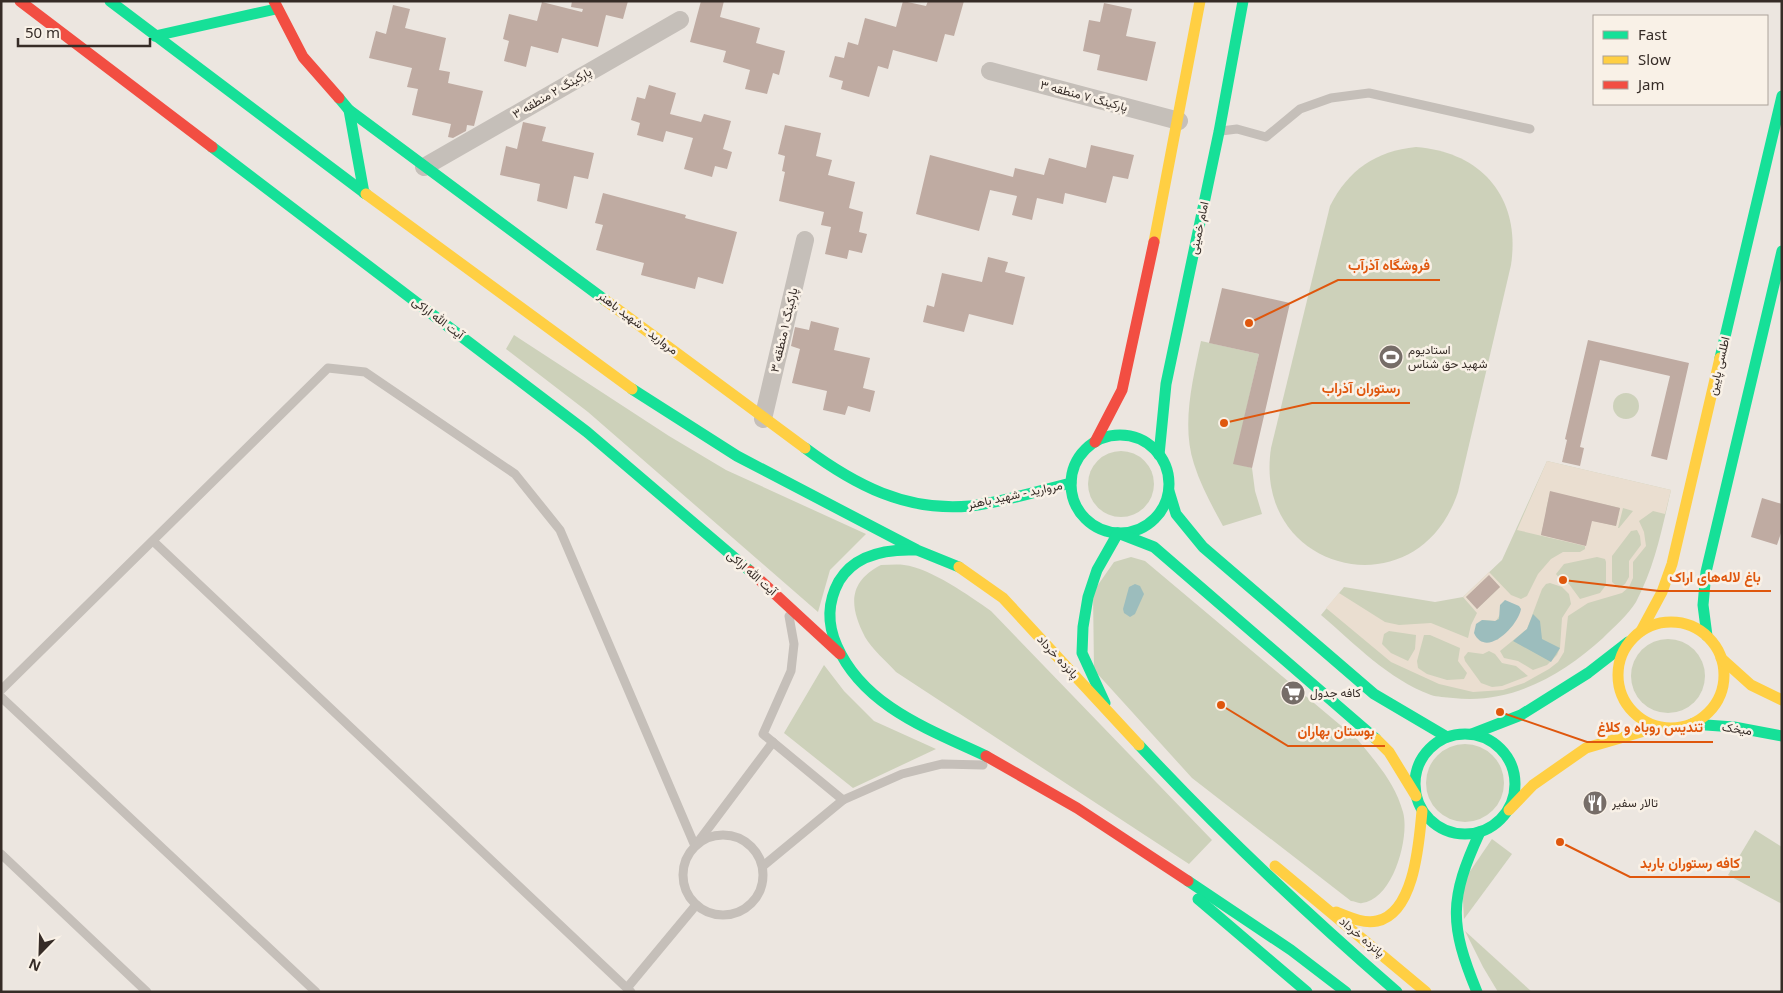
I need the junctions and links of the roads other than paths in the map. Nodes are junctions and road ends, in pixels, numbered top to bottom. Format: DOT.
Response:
graph roads {
  1 [pos="20,1"];
  2 [pos="110,1"];
  3 [pos="1200,1"];
  4 [pos="1243,1"];
  5 [pos="275,5"];
  6 [pos="680,20"];
  7 [pos="156,36"];
  8 [pos="990,71"];
  9 [pos="1782,96"];
  10 [pos="349,110"];
  11 [pos="1179,121"];
  12 [pos="1530,129"];
  13 [pos="1219,132"];
  14 [pos="424,167"];
  15 [pos="364,193"];
  16 [pos="805,240"];
  17 [pos="1782,251"];
  18 [pos="1775,310"];
  19 [pos="763,419"];
  20 [pos="1094,442"];
  21 [pos="1160,455"];
  22 [pos="1071,483"];
  23 [pos="1169,491"];
  24 [pos="1118,533"];
  25 [pos="152,541"];
  26 [pos="917,550"];
  27 [pos="787,603"];
  28 [pos="1641,631"];
  29 [pos="1707,636"];
  30 [pos="1628,642"];
  31 [pos="840,654"];
  32 [pos="1721,658"];
  33 [pos="1,690"];
  34 [pos="1,697"];
  35 [pos="1782,700"];
  36 [pos="1109,712"];
  37 [pos="1692,724"];
  38 [pos="1658,727"];
  39 [pos="1472,734"];
  40 [pos="1782,736"];
  41 [pos="1447,737"];
  42 [pos="773,742"];
  43 [pos="1004,765"];
  44 [pos="1180,790"];
  45 [pos="1416,796"];
  46 [pos="843,800"];
  47 [pos="1422,811"];
  48 [pos="1507,812"];
  49 [pos="1480,832"];
  50 [pos="1133,844"];
  51 [pos="695,846"];
  52 [pos="1,854"];
  53 [pos="762,866"];
  54 [pos="696,905"];
  55 [pos="1329,910"];
  56 [pos="629,990"];
  57 [pos="147,992"];
  58 [pos="316,992"];
  59 [pos="1307,992"];
  60 [pos="1346,992"];
  61 [pos="1397,992"];
  62 [pos="1426,992"];
  63 [pos="1477,992"];
  1 -- 27 [label="street, آیت الله اراکی"];
  2 -- 7 [label="street"];
  3 -- 11 [label="street"];
  4 -- 13 [label="street, امام خمینی"];
  5 -- 7 [label="street"];
  5 -- 10 [label="street, مروارید - شهید باهنر"];
  6 -- 14 [label="street, پارکینگ ۲ منطقه ۳"];
  7 -- 15 [label="street"];
  8 -- 11 [label="street, پارکینگ ۷ منطقه ۳"];
  9 -- 28 [label="street, اطلسی پایین"];
  10 -- 14 [label="street, مروارید - شهید باهنر"];
  10 -- 15 [label="street"];
  11 -- 20 [label="street"];
  12 -- 13 [label="lane"];
  13 -- 21 [label="street, امام خمینی"];
  14 -- 19 [label="street, مروارید - شهید باهنر"];
  15 -- 26 [label="street"];
  16 -- 19 [label="street, پارکینگ ۱ منطقه ۳"];
  17 -- 18 [label="street"];
  18 -- 29 [label="street"];
  19 -- 22 [label="street, مروارید - شهید باهنر"];
  20 -- 21 [label="street"];
  20 -- 22 [label="street"];
  21 -- 23 [label="street"];
  22 -- 24 [label="street"];
  23 -- 24 [label="street"];
  23 -- 41 [label="street"];
  24 -- 36 [label="street"];
  24 -- 45 [label="street"];
  25 -- 33 [label="lane"];
  25 -- 51 [label="lane"];
  25 -- 56 [label="lane"];
  26 -- 31 [label="street"];
  26 -- 36 [label="street, پانزده خرداد"];
  27 -- 31 [label="street, آیت الله اراکی"];
  27 -- 42 [label="lane"];
  28 -- 29 [label="street"];
  28 -- 30 [label="street"];
  29 -- 32 [label="street"];
  30 -- 38 [label="street"];
  30 -- 39 [label="street"];
  31 -- 43 [label="street"];
  32 -- 35 [label="street"];
  32 -- 37 [label="street"];
  34 -- 58 [label="lane"];
  36 -- 44 [label="street, پانزده خرداد"];
  37 -- 38 [label="street"];
  37 -- 40 [label="street, میخک"];
  38 -- 48 [label="street"];
  39 -- 41 [label="street"];
  39 -- 48 [label="street"];
  41 -- 45 [label="street"];
  42 -- 46 [label="lane"];
  42 -- 51 [label="lane"];
  43 -- 46 [label="lane"];
  43 -- 50 [label="street"];
  44 -- 55 [label="street, پانزده خرداد"];
  44 -- 61 [label="street, پانزده خرداد"];
  45 -- 47 [label="street"];
  46 -- 53 [label="lane"];
  47 -- 49 [label="street"];
  47 -- 55 [label="street"];
  48 -- 49 [label="street"];
  49 -- 63 [label="street"];
  50 -- 59 [label="street"];
  50 -- 60 [label="street"];
  51 -- 53 [label="lane"];
  51 -- 54 [label="lane"];
  52 -- 57 [label="lane"];
  53 -- 54 [label="lane"];
  54 -- 56 [label="lane"];
  55 -- 62 [label="street, پانزده خرداد"];
}
